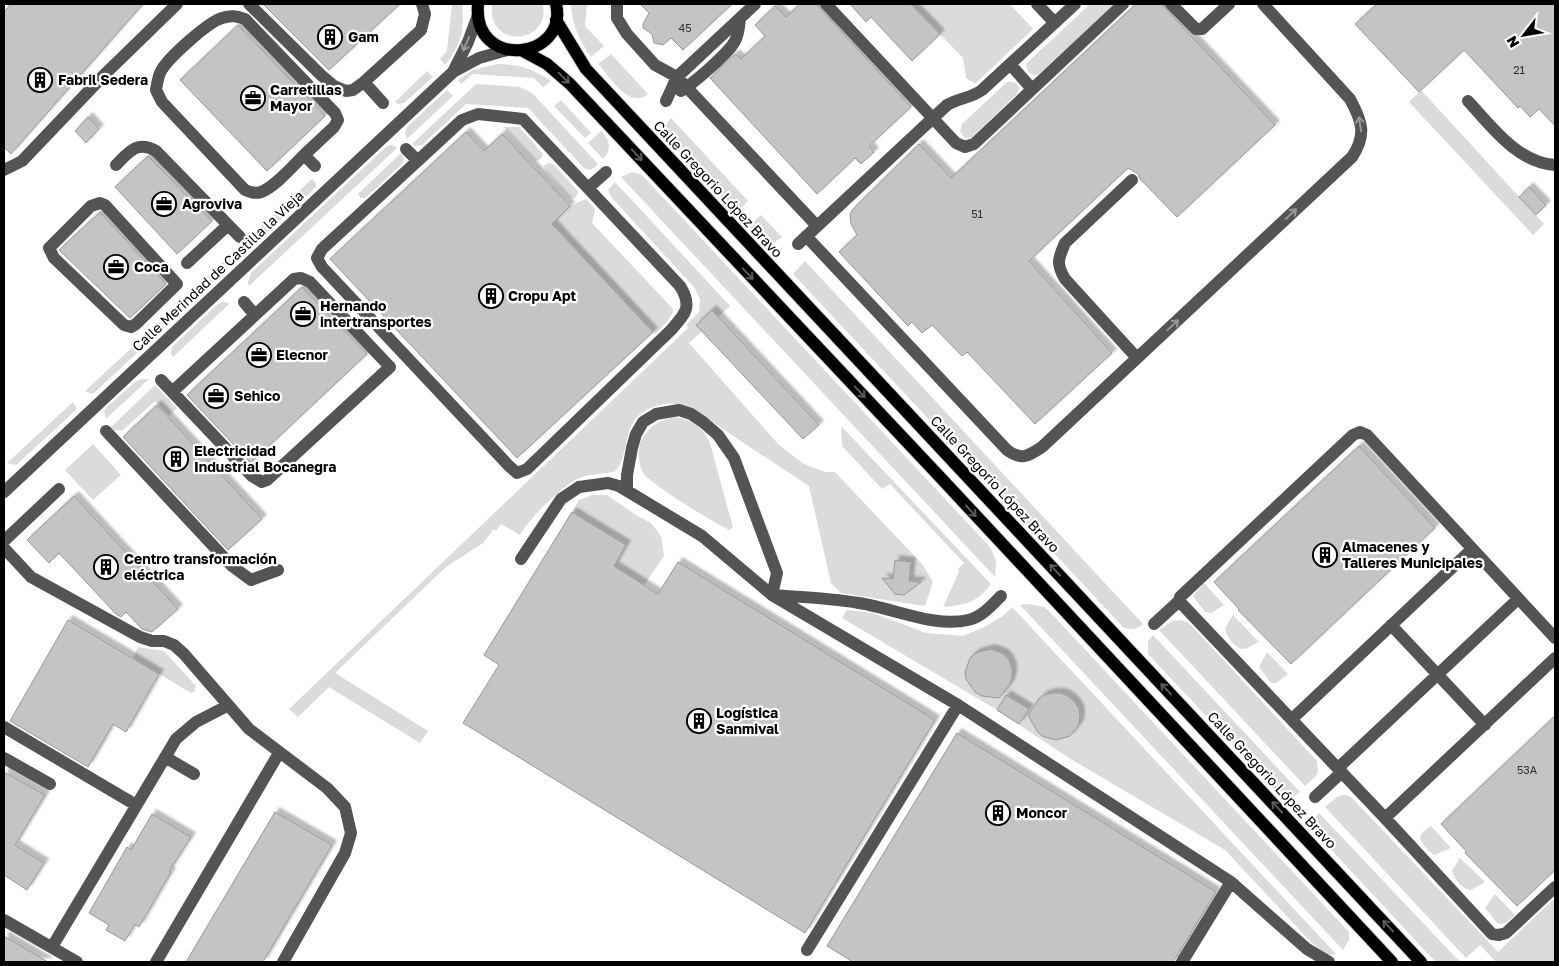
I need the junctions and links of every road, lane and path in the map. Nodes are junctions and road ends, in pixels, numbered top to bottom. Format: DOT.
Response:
graph roads {
  1 [pos="177,4"];
  2 [pos="249,4"];
  3 [pos="422,4"];
  4 [pos="617,4"];
  5 [pos="755,4"];
  6 [pos="826,4"];
  7 [pos="1037,4"];
  8 [pos="1075,4"];
  9 [pos="1123,4"];
  10 [pos="1171,4"];
  11 [pos="1229,4"];
  12 [pos="1263,4"];
  13 [pos="478,7"];
  14 [pos="557,9"];
  15 [pos="740,18"];
  16 [pos="1055,23"];
  17 [pos="508,50"];
  18 [pos="523,51"];
  19 [pos="1010,64"];
  20 [pos="453,72"];
  21 [pos="677,77"];
  22 [pos="364,82"];
  23 [pos="689,85"];
  24 [pos="1032,89"];
  25 [pos="1468,101"];
  26 [pos="383,102"];
  27 [pos="933,118"];
  28 [pos="406,149"];
  29 [pos="304,155"];
  30 [pos="417,160"];
  31 [pos="116,165"];
  32 [pos="1555,165"];
  33 [pos="315,166"];
  34 [pos="4,170"];
  35 [pos="606,172"];
  36 [pos="1132,180"];
  37 [pos="588,188"];
  38 [pos="228,225"];
  39 [pos="816,226"];
  40 [pos="240,237"];
  41 [pos="187,263"];
  42 [pos="244,302"];
  43 [pos="162,305"];
  44 [pos="255,315"];
  45 [pos="1137,358"];
  46 [pos="160,380"];
  47 [pos="172,392"];
  48 [pos="106,431"];
  49 [pos="60,489"];
  50 [pos="627,490"];
  51 [pos="4,492"];
  52 [pos="4,541"];
  53 [pos="4,548"];
  54 [pos="1472,549"];
  55 [pos="521,559"];
  56 [pos="278,570"];
  57 [pos="772,595"];
  58 [pos="1001,596"];
  59 [pos="1518,599"];
  60 [pos="1179,601"];
  61 [pos="1154,624"];
  62 [pos="1391,625"];
  63 [pos="1555,638"];
  64 [pos="1555,658"];
  65 [pos="1438,674"];
  66 [pos="958,705"];
  67 [pos="227,706"];
  68 [pos="1292,719"];
  69 [pos="1485,725"];
  70 [pos="4,728"];
  71 [pos="279,753"];
  72 [pos="165,757"];
  73 [pos="4,758"];
  74 [pos="1340,770"];
  75 [pos="194,774"];
  76 [pos="50,784"];
  77 [pos="1315,797"];
  78 [pos="136,805"];
  79 [pos="1386,818"];
  80 [pos="1231,882"];
  81 [pos="1555,887"];
  82 [pos="4,920"];
  83 [pos="52,947"];
  84 [pos="808,950"];
  85 [pos="77,962"];
  86 [pos="156,962"];
  87 [pos="283,962"];
  88 [pos="1182,962"];
  89 [pos="1330,962"];
  90 [pos="1392,962"];
  91 [pos="1421,962"];
  1 -- 34 [label="street"];
  2 -- 22 [label="street"];
  3 -- 22 [label="street"];
  4 -- 21 [label="street"];
  5 -- 15 [label="street"];
  6 -- 27 [label="street"];
  7 -- 16 [label="street"];
  8 -- 16 [label="street"];
  9 -- 24 [label="street"];
  10 -- 11 [label="street"];
  45 -- 12 [label="street, one-way"];
  13 -- 17 [label="main road"];
  13 -- 20 [label="street, Calle Merindad de Castilla la Vieja, one-way"];
  14 -- 18 [label="main road"];
  91 -- 14 [label="main road, Calle Gregorio López Bravo, one-way"];
  15 -- 21 [label="street"];
  15 -- 23 [label="street"];
  16 -- 19 [label="street"];
  17 -- 18 [label="main road"];
  17 -- 20 [label="street, Calle Merindad de Castilla la Vieja"];
  18 -- 90 [label="main road, one-way"];
  19 -- 24 [label="street"];
  19 -- 27 [label="street"];
  20 -- 51 [label="street, Calle Merindad de Castilla la Vieja"];
  21 -- 23 [label="street"];
  21 -- 23 [label="street"];
  22 -- 26 [label="street"];
  23 -- 39 [label="street"];
  24 -- 27 [label="street"];
  25 -- 32 [label="street"];
  27 -- 39 [label="street"];
  28 -- 30 [label="street"];
  29 -- 29 [label="street"];
  29 -- 33 [label="street"];
  30 -- 37 [label="street"];
  30 -- 37 [label="street"];
  31 -- 38 [label="street"];
  35 -- 37 [label="street"];
  36 -- 45 [label="street"];
  38 -- 40 [label="street"];
  38 -- 41 [label="street"];
  39 -- 45 [label="street"];
  42 -- 44 [label="street"];
  43 -- 43 [label="street"];
  44 -- 47 [label="street"];
  44 -- 47 [label="street"];
  46 -- 47 [label="street"];
  48 -- 56 [label="street"];
  49 -- 52 [label="street"];
  50 -- 55 [label="street"];
  50 -- 57 [label="street"];
  50 -- 57 [label="street"];
  53 -- 67 [label="street"];
  54 -- 59 [label="street"];
  54 -- 60 [label="street"];
  54 -- 62 [label="street"];
  57 -- 58 [label="street"];
  57 -- 66 [label="street"];
  59 -- 63 [label="street"];
  59 -- 65 [label="street"];
  60 -- 61 [label="street"];
  60 -- 68 [label="street"];
  62 -- 65 [label="street"];
  62 -- 68 [label="street"];
  64 -- 69 [label="street"];
  65 -- 69 [label="street"];
  65 -- 74 [label="street"];
  66 -- 80 [label="street"];
  66 -- 84 [label="street"];
  67 -- 71 [label="street"];
  67 -- 72 [label="street"];
  68 -- 74 [label="street"];
  69 -- 79 [label="street"];
  70 -- 78 [label="street"];
  71 -- 86 [label="street"];
  71 -- 87 [label="street"];
  72 -- 75 [label="street"];
  72 -- 78 [label="street"];
  73 -- 76 [label="street"];
  74 -- 77 [label="street"];
  74 -- 79 [label="street"];
  78 -- 83 [label="street"];
  79 -- 81 [label="street"];
  80 -- 88 [label="street"];
  80 -- 89 [label="street"];
  82 -- 83 [label="street"];
  83 -- 85 [label="street"];
}
